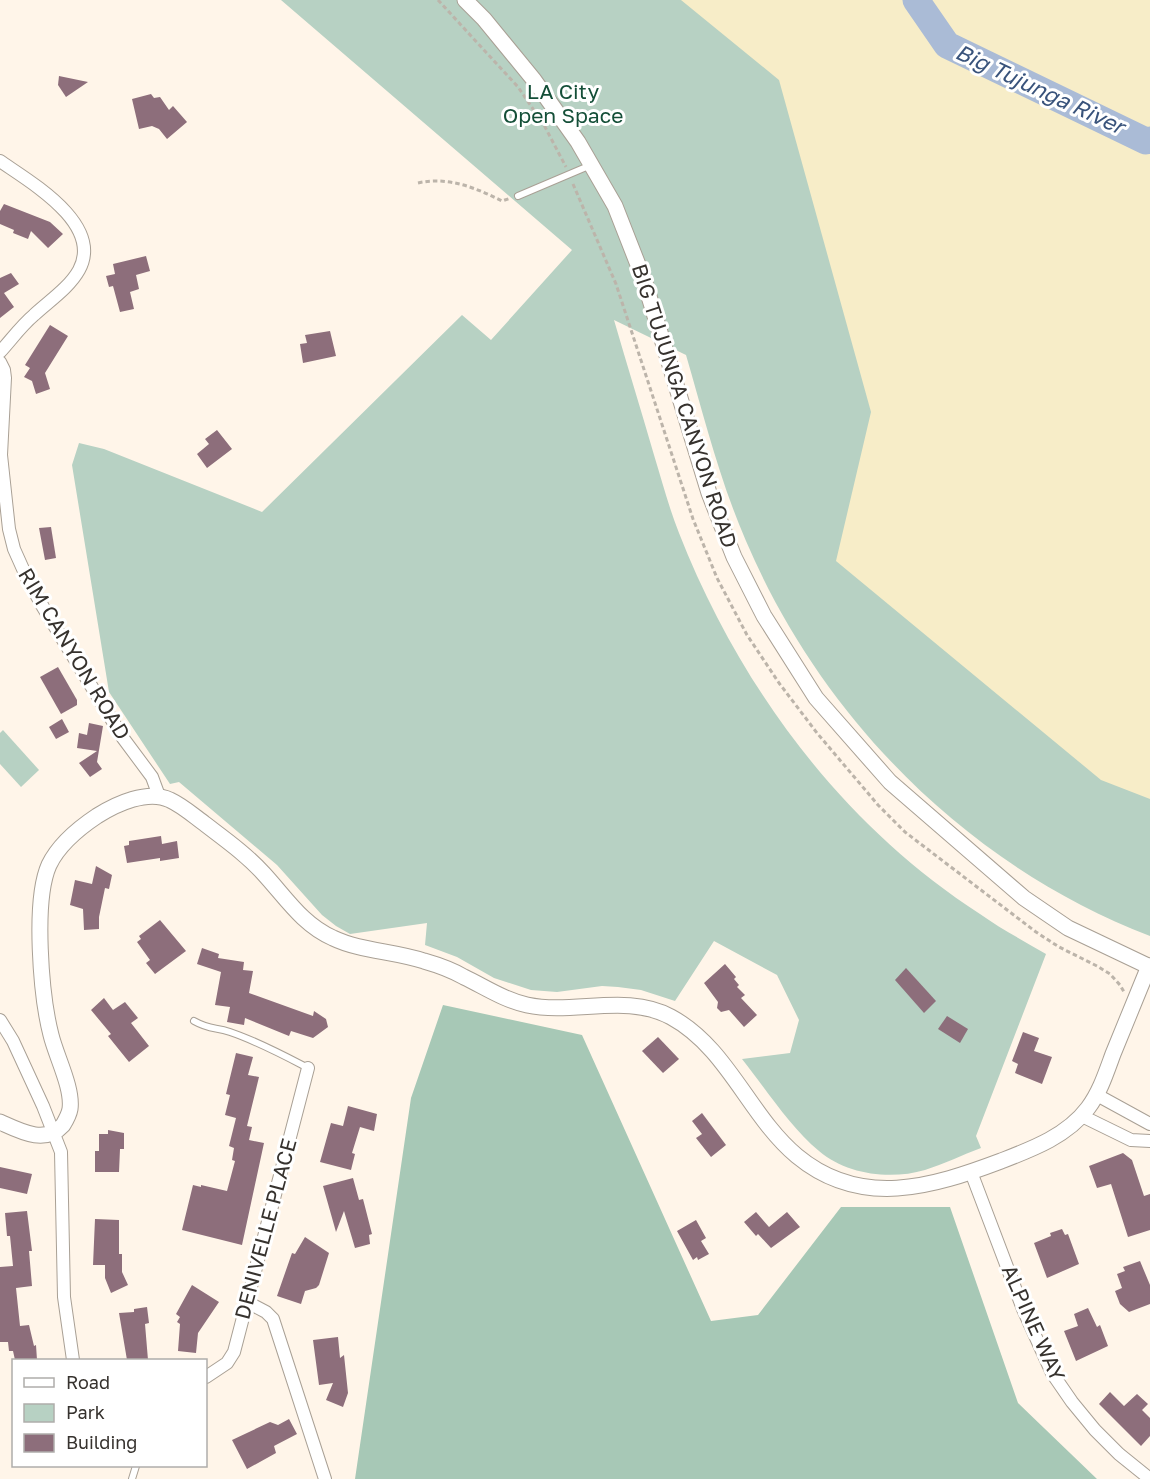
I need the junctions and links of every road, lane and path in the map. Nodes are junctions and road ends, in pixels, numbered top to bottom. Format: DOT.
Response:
graph roads {
  1 [pos="438,0"];
  2 [pos="465,0"];
  3 [pos="0,161"];
  4 [pos="591,165"];
  5 [pos="569,174"];
  6 [pos="418,183"];
  7 [pos="518,196"];
  8 [pos="0,352"];
  9 [pos="0,362"];
  10 [pos="159,796"];
  11 [pos="1149,966"];
  12 [pos="1132,1006"];
  13 [pos="0,1020"];
  14 [pos="194,1021"];
  15 [pos="308,1068"];
  16 [pos="1097,1095"];
  17 [pos="1082,1116"];
  18 [pos="0,1122"];
  19 [pos="1150,1124"];
  20 [pos="53,1133"];
  21 [pos="1150,1141"];
  22 [pos="971,1172"];
  23 [pos="247,1302"];
  24 [pos="73,1359"];
  25 [pos="207,1376"];
  26 [pos="325,1479"];
  27 [pos="1150,1479"];
  1 -- 5 [label="path"];
  2 -- 4 [label="street, BIG TUJUNGA CANYON ROAD"];
  3 -- 8 [label="street"];
  4 -- 5 [label="lane"];
  4 -- 11 [label="street, BIG TUJUNGA CANYON ROAD"];
  5 -- 7 [label="lane"];
  5 -- 12 [label="path"];
  6 -- 7 [label="path"];
  9 -- 10 [label="street, RIM CANYON ROAD"];
  10 -- 20 [label="street"];
  10 -- 22 [label="street"];
  11 -- 12 [label="street"];
  12 -- 16 [label="street"];
  13 -- 20 [label="street"];
  14 -- 15 [label="lane"];
  15 -- 23 [label="street, DENIVELLE PLACE"];
  16 -- 17 [label="street"];
  16 -- 19 [label="street"];
  17 -- 21 [label="street"];
  17 -- 22 [label="street"];
  18 -- 20 [label="street"];
  20 -- 24 [label="street"];
  22 -- 27 [label="street, ALPINE WAY"];
  23 -- 25 [label="street, DENIVELLE PLACE"];
  23 -- 26 [label="street"];
}
